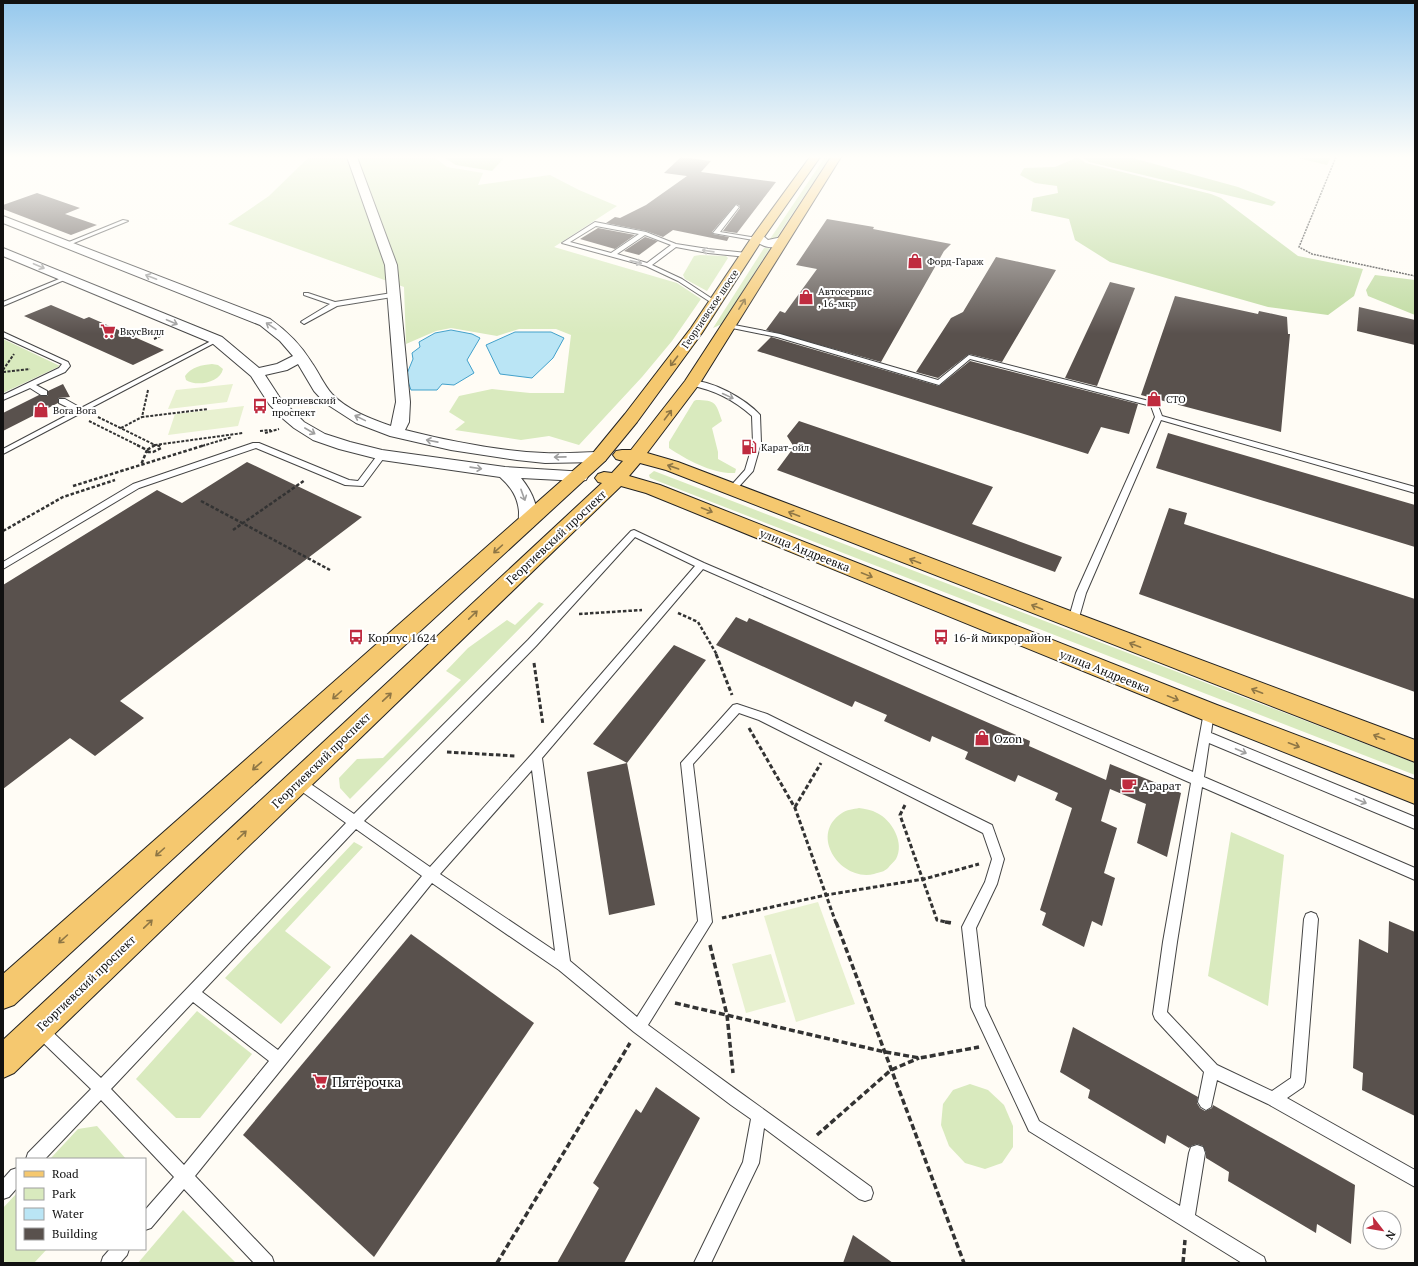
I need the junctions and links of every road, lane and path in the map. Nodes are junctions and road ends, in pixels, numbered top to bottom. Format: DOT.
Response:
graph roads {
  1 [pos="373,216"];
  2 [pos="730,216"];
  3 [pos="773,216"];
  4 [pos="798,216"];
  5 [pos="1312,216"];
  6 [pos="3,220"];
  7 [pos="125,221"];
  8 [pos="644,234"];
  9 [pos="757,238"];
  10 [pos="782,240"];
  11 [pos="67,244"];
  12 [pos="676,245"];
  13 [pos="3,252"];
  14 [pos="612,256"];
  15 [pos="746,256"];
  16 [pos="648,265"];
  17 [pos="1415,276"];
  18 [pos="66,278"];
  19 [pos="306,294"];
  20 [pos="392,295"];
  21 [pos="715,303"];
  22 [pos="3,304"];
  23 [pos="335,304"];
  24 [pos="304,322"];
  25 [pos="729,326"];
  26 [pos="3,334"];
  27 [pos="217,340"];
  28 [pos="15,352"];
  29 [pos="301,356"];
  30 [pos="3,370"];
  31 [pos="256,373"];
  32 [pos="692,383"];
  33 [pos="150,384"];
  34 [pos="30,385"];
  35 [pos="44,393"];
  36 [pos="3,398"];
  37 [pos="62,401"];
  38 [pos="208,409"];
  39 [pos="81,411"];
  40 [pos="93,415"];
  41 [pos="142,417"];
  42 [pos="1160,417"];
  43 [pos="86,419"];
  44 [pos="121,428"];
  45 [pos="280,428"];
  46 [pos="257,431"];
  47 [pos="250,432"];
  48 [pos="242,433"];
  49 [pos="396,433"];
  50 [pos="155,445"];
  51 [pos="147,450"];
  52 [pos="3,452"];
  53 [pos="382,455"];
  54 [pos="636,456"];
  55 [pos="599,457"];
  56 [pos="141,465"];
  57 [pos="318,470"];
  58 [pos="506,472"];
  59 [pos="139,473"];
  60 [pos="580,476"];
  61 [pos="617,479"];
  62 [pos="73,486"];
  63 [pos="731,490"];
  64 [pos="1415,490"];
  65 [pos="201,501"];
  66 [pos="243,523"];
  67 [pos="527,523"];
  68 [pos="233,530"];
  69 [pos="702,565"];
  70 [pos="3,566"];
  71 [pos="330,570"];
  72 [pos="665,608"];
  73 [pos="556,616"];
  74 [pos="1073,622"];
  75 [pos="532,642"];
  76 [pos="737,708"];
  77 [pos="1209,712"];
  78 [pos="1205,736"];
  79 [pos="545,746"];
  80 [pos="830,749"];
  81 [pos="426,750"];
  82 [pos="1415,751"];
  83 [pos="536,757"];
  84 [pos="1197,780"];
  85 [pos="298,782"];
  86 [pos="912,790"];
  87 [pos="1415,792"];
  88 [pos="795,808"];
  89 [pos="355,822"];
  90 [pos="1415,823"];
  91 [pos="998,859"];
  92 [pos="1415,874"];
  93 [pos="431,875"];
  94 [pos="924,879"];
  95 [pos="826,895"];
  96 [pos="1311,919"];
  97 [pos="705,922"];
  98 [pos="969,927"];
  99 [pos="564,965"];
  100 [pos="192,993"];
  101 [pos="3,994"];
  102 [pos="658,999"];
  103 [pos="727,1015"];
  104 [pos="639,1027"];
  105 [pos="38,1028"];
  106 [pos="995,1043"];
  107 [pos="885,1052"];
  108 [pos="920,1058"];
  109 [pos="279,1060"];
  110 [pos="3,1062"];
  111 [pos="891,1070"];
  112 [pos="1212,1070"];
  113 [pos="101,1089"];
  114 [pos="1273,1099"];
  115 [pos="736,1100"];
  116 [pos="1206,1102"];
  117 [pos="759,1115"];
  118 [pos="803,1147"];
  119 [pos="1197,1153"];
  120 [pos="35,1158"];
  121 [pos="16,1177"];
  122 [pos="184,1177"];
  123 [pos="1415,1179"];
  124 [pos="3,1191"];
  125 [pos="865,1193"];
  126 [pos="1186,1220"];
  127 [pos="146,1221"];
  128 [pos="120,1250"];
  129 [pos="109,1263"];
  130 [pos="266,1263"];
  131 [pos="497,1263"];
  132 [pos="702,1263"];
  133 [pos="964,1263"];
  134 [pos="1258,1263"];
  1 -- 20 [label="street"];
  2 -- 9 [label="lane"];
  3 -- 9 [label="main road, Георгиевское шоссе"];
  4 -- 10 [label="main road, Георгиевское шоссе"];
  5 -- 17 [label="path"];
  6 -- 11 [label="street"];
  7 -- 11 [label="lane"];
  8 -- 12 [label="lane"];
  8 -- 14 [label="lane"];
  8 -- 14 [label="lane"];
  9 -- 10 [label="street"];
  9 -- 15 [label="main road, Георгиевское шоссе"];
  25 -- 10 [label="main road, Георгиевское шоссе, one-way"];
  29 -- 11 [label="street, one-way"];
  15 -- 12 [label="lane, one-way"];
  12 -- 16 [label="lane"];
  13 -- 18 [label="street, one-way"];
  14 -- 16 [label="lane, one-way"];
  15 -- 21 [label="main road, Георгиевское шоссе"];
  16 -- 21 [label="lane"];
  18 -- 22 [label="lane"];
  18 -- 27 [label="street, one-way"];
  19 -- 23 [label="lane"];
  20 -- 23 [label="lane"];
  20 -- 49 [label="street"];
  21 -- 55 [label="main road, Георгиевское шоссе, one-way"];
  23 -- 24 [label="lane"];
  25 -- 32 [label="main road, Георгиевское шоссе"];
  25 -- 42 [label="lane"];
  26 -- 34 [label="lane"];
  27 -- 31 [label="street"];
  27 -- 39 [label="lane"];
  28 -- 30 [label="path"];
  29 -- 31 [label="street"];
  49 -- 29 [label="street, one-way"];
  31 -- 53 [label="street, one-way"];
  54 -- 32 [label="main road, Георгиевское шоссе, one-way"];
  32 -- 63 [label="lane, one-way"];
  33 -- 41 [label="path"];
  34 -- 35 [label="lane"];
  34 -- 36 [label="lane"];
  37 -- 39 [label="lane"];
  38 -- 41 [label="path"];
  39 -- 52 [label="lane"];
  40 -- 44 [label="path"];
  41 -- 44 [label="path"];
  42 -- 64 [label="lane"];
  42 -- 74 [label="lane"];
  43 -- 51 [label="path"];
  44 -- 50 [label="path"];
  45 -- 46 [label="path"];
  47 -- 48 [label="path"];
  48 -- 50 [label="path"];
  48 -- 56 [label="path"];
  55 -- 49 [label="street, one-way"];
  50 -- 51 [label="path"];
  50 -- 51 [label="path"];
  51 -- 56 [label="path"];
  53 -- 57 [label="lane"];
  53 -- 58 [label="street, one-way"];
  54 -- 55 [label="main road"];
  54 -- 61 [label="main road, Георгиевский проспект"];
  63 -- 54 [label="main road, one-way"];
  55 -- 60 [label="main road"];
  56 -- 59 [label="path"];
  56 -- 62 [label="path"];
  57 -- 66 [label="path"];
  57 -- 70 [label="lane"];
  58 -- 60 [label="street"];
  58 -- 67 [label="street, one-way"];
  60 -- 61 [label="main road, улица Андреевка"];
  60 -- 67 [label="main road"];
  61 -- 77 [label="main road, улица Андреевка, one-way"];
  85 -- 61 [label="main road, Георгиевский проспект, one-way"];
  74 -- 63 [label="main road, one-way"];
  65 -- 66 [label="path"];
  66 -- 68 [label="path"];
  66 -- 71 [label="path"];
  67 -- 101 [label="main road, one-way"];
  69 -- 72 [label="lane"];
  69 -- 73 [label="lane"];
  69 -- 84 [label="lane"];
  72 -- 73 [label="path"];
  72 -- 76 [label="path"];
  72 -- 79 [label="lane"];
  73 -- 75 [label="lane"];
  82 -- 74 [label="main road, one-way"];
  75 -- 79 [label="path"];
  75 -- 81 [label="lane"];
  76 -- 80 [label="lane"];
  76 -- 88 [label="path"];
  76 -- 97 [label="lane"];
  77 -- 78 [label="lane"];
  77 -- 87 [label="main road, улица Андреевка, one-way"];
  78 -- 84 [label="lane"];
  78 -- 90 [label="lane, one-way"];
  79 -- 83 [label="lane"];
  80 -- 86 [label="lane"];
  80 -- 88 [label="path"];
  81 -- 83 [label="path"];
  81 -- 89 [label="lane"];
  83 -- 93 [label="lane"];
  83 -- 99 [label="lane"];
  84 -- 92 [label="lane"];
  84 -- 112 [label="lane"];
  85 -- 89 [label="lane"];
  105 -- 85 [label="main road, Георгиевский проспект, one-way"];
  86 -- 91 [label="lane"];
  86 -- 94 [label="path"];
  88 -- 95 [label="path"];
  89 -- 93 [label="lane"];
  89 -- 100 [label="lane"];
  91 -- 94 [label="path"];
  91 -- 98 [label="lane"];
  93 -- 99 [label="lane"];
  93 -- 109 [label="lane"];
  94 -- 95 [label="path"];
  94 -- 98 [label="path"];
  95 -- 97 [label="path"];
  95 -- 107 [label="path"];
  96 -- 114 [label="lane"];
  97 -- 102 [label="lane"];
  97 -- 103 [label="path"];
  98 -- 106 [label="lane"];
  99 -- 104 [label="lane"];
  100 -- 109 [label="lane"];
  100 -- 113 [label="lane"];
  102 -- 103 [label="path"];
  102 -- 104 [label="lane"];
  103 -- 107 [label="path"];
  103 -- 115 [label="path"];
  104 -- 115 [label="lane"];
  104 -- 131 [label="path"];
  105 -- 110 [label="main road, Георгиевский проспект"];
  105 -- 113 [label="lane"];
  106 -- 108 [label="path"];
  106 -- 126 [label="lane"];
  107 -- 108 [label="path"];
  107 -- 111 [label="path"];
  108 -- 111 [label="path"];
  109 -- 122 [label="lane"];
  111 -- 118 [label="path"];
  111 -- 133 [label="path"];
  112 -- 114 [label="lane"];
  112 -- 116 [label="lane"];
  113 -- 120 [label="lane"];
  113 -- 122 [label="lane"];
  114 -- 123 [label="lane"];
  115 -- 117 [label="lane"];
  117 -- 118 [label="lane"];
  117 -- 132 [label="lane"];
  118 -- 125 [label="lane"];
  119 -- 126 [label="lane"];
  121 -- 124 [label="lane"];
  122 -- 127 [label="lane"];
  122 -- 130 [label="lane"];
  126 -- 134 [label="lane"];
  128 -- 129 [label="lane"];
}
